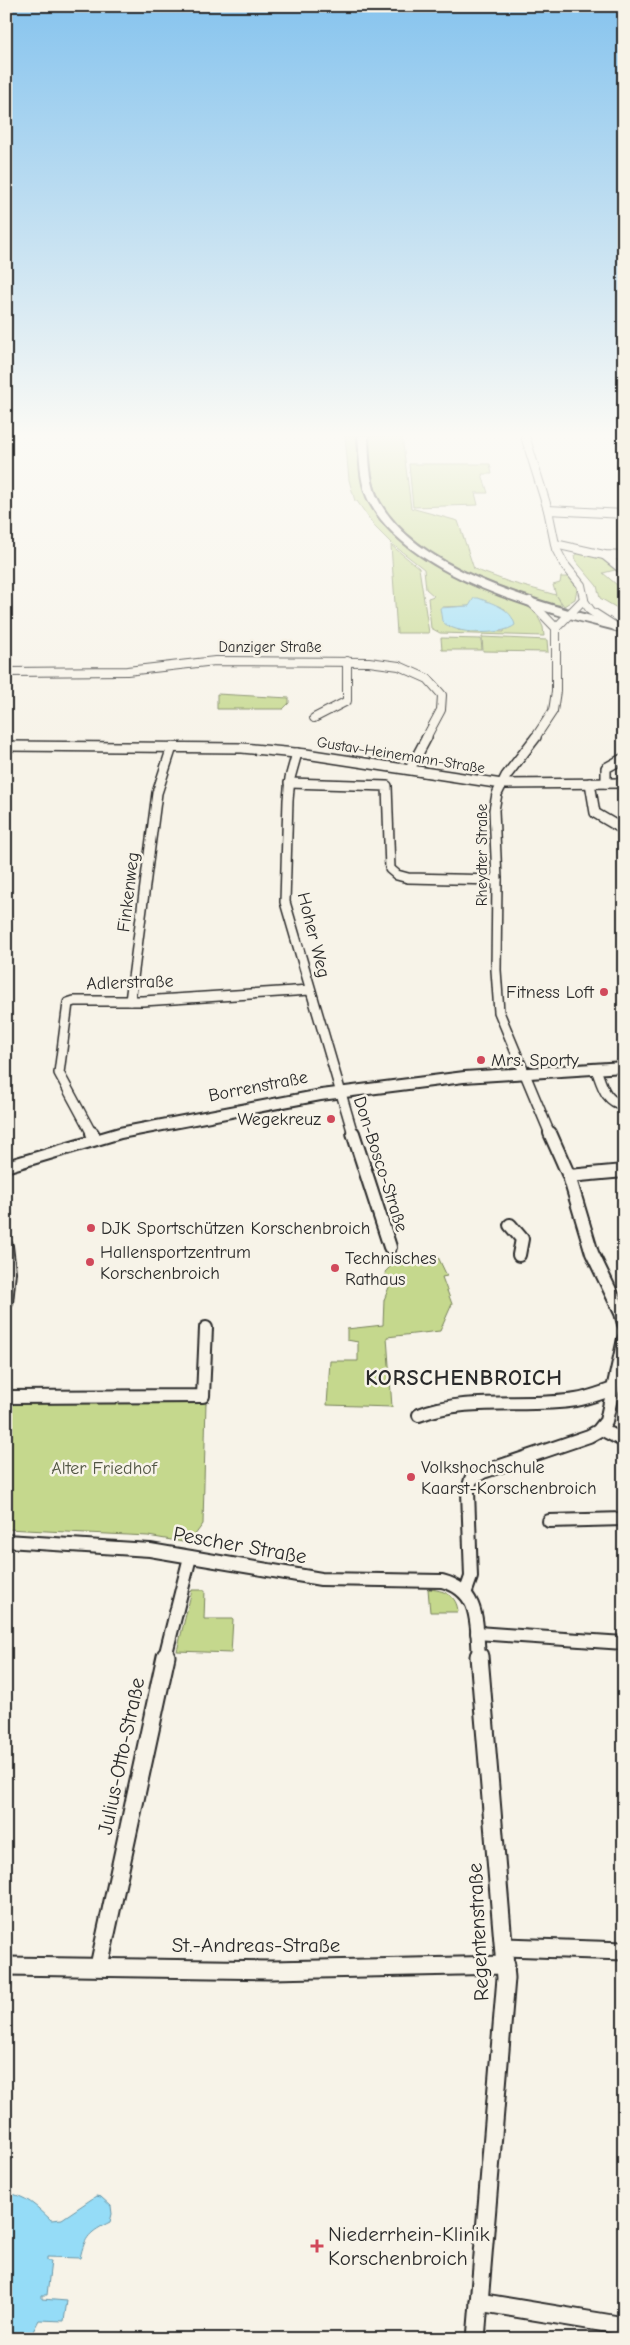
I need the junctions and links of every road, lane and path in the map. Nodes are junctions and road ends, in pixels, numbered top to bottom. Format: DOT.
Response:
graph roads {
  1 [pos="414,545"];
  2 [pos="556,545"];
  3 [pos="561,545"];
  4 [pos="604,555"];
  5 [pos="624,556"];
  6 [pos="624,571"];
  7 [pos="530,601"];
  8 [pos="584,601"];
  9 [pos="571,614"];
  10 [pos="556,628"];
  11 [pos="620,628"];
  12 [pos="347,661"];
  13 [pos="6,672"];
  14 [pos="314,718"];
  15 [pos="6,746"];
  16 [pos="172,747"];
  17 [pos="297,753"];
  18 [pos="624,758"];
  19 [pos="410,769"];
  20 [pos="289,783"];
  21 [pos="590,783"];
  22 [pos="606,783"];
  23 [pos="624,783"];
  24 [pos="502,784"];
  25 [pos="624,830"];
  26 [pos="497,880"];
  27 [pos="310,990"];
  28 [pos="130,1001"];
  29 [pos="624,1067"];
  30 [pos="596,1069"];
  31 [pos="523,1073"];
  32 [pos="339,1092"];
  33 [pos="624,1105"];
  34 [pos="95,1139"];
  35 [pos="6,1167"];
  36 [pos="624,1171"];
  37 [pos="569,1176"];
  38 [pos="510,1225"];
  39 [pos="6,1246"];
  40 [pos="390,1247"];
  41 [pos="519,1255"];
  42 [pos="6,1303"];
  43 [pos="624,1324"];
  44 [pos="206,1328"];
  45 [pos="624,1339"];
  46 [pos="613,1389"];
  47 [pos="6,1397"];
  48 [pos="419,1415"];
  49 [pos="601,1429"];
  50 [pos="624,1441"];
  51 [pos="624,1519"];
  52 [pos="549,1521"];
  53 [pos="6,1541"];
  54 [pos="190,1557"];
  55 [pos="466,1591"];
  56 [pos="477,1633"];
  57 [pos="624,1643"];
  58 [pos="624,1951"];
  59 [pos="506,1956"];
  60 [pos="6,1966"];
  61 [pos="99,1966"];
  62 [pos="478,2302"];
  63 [pos="624,2326"];
  64 [pos="476,2339"];
  1 -- 7 [label="main road"];
  2 -- 8 [label="street"];
  3 -- 4 [label="street"];
  4 -- 5 [label="street"];
  4 -- 6 [label="street"];
  7 -- 9 [label="main road"];
  7 -- 10 [label="street"];
  8 -- 9 [label="street"];
  8 -- 11 [label="street"];
  9 -- 10 [label="street"];
  9 -- 11 [label="main road"];
  10 -- 24 [label="street, Rheydter Straße"];
  12 -- 13 [label="street, Danziger Straße"];
  12 -- 14 [label="street"];
  12 -- 19 [label="street, Danziger Straße"];
  15 -- 16 [label="street, Gustav-Heinemann-Straße"];
  16 -- 17 [label="street, Gustav-Heinemann-Straße"];
  16 -- 28 [label="street, Finkenweg"];
  17 -- 19 [label="street, Gustav-Heinemann-Straße"];
  17 -- 20 [label="street, Gustav-Heinemann-Straße"];
  18 -- 22 [label="street"];
  19 -- 24 [label="street, Gustav-Heinemann-Straße"];
  20 -- 26 [label="street"];
  20 -- 27 [label="street, Hoher Weg"];
  21 -- 22 [label="street, Gustav-Heinemann-Straße"];
  21 -- 24 [label="street, Gustav-Heinemann-Straße"];
  21 -- 25 [label="street"];
  22 -- 23 [label="street, Gustav-Heinemann-Straße"];
  24 -- 26 [label="street, Rheydter Straße"];
  26 -- 31 [label="street, Rheydter Straße"];
  27 -- 28 [label="street, Adlerstraße"];
  27 -- 32 [label="street, Hoher Weg"];
  28 -- 34 [label="street, Adlerstraße"];
  29 -- 30 [label="main road"];
  30 -- 31 [label="main road"];
  30 -- 33 [label="street"];
  31 -- 32 [label="main road, Borrenstraße"];
  31 -- 37 [label="street, Rheydter Straße"];
  32 -- 34 [label="main road, Borrenstraße"];
  32 -- 40 [label="street, Don-Bosco-Straße"];
  34 -- 35 [label="main road, Borrenstraße"];
  36 -- 37 [label="street"];
  37 -- 43 [label="street, Rheydter Straße"];
  38 -- 41 [label="street"];
  39 -- 42 [label="street"];
  44 -- 47 [label="street"];
  45 -- 46 [label="street"];
  46 -- 48 [label="street"];
  46 -- 49 [label="street"];
  49 -- 50 [label="street"];
  49 -- 55 [label="street"];
  51 -- 52 [label="street"];
  53 -- 54 [label="street, Pescher Straße"];
  54 -- 55 [label="street, Pescher Straße"];
  54 -- 61 [label="street, Julius-Otto-Straße"];
  55 -- 56 [label="street, Regentenstraße"];
  56 -- 57 [label="street"];
  56 -- 59 [label="street, Regentenstraße"];
  58 -- 59 [label="street, St.-Andreas-Straße"];
  59 -- 61 [label="street, St.-Andreas-Straße"];
  59 -- 62 [label="street, Regentenstraße"];
  60 -- 61 [label="street, St.-Andreas-Straße"];
  62 -- 63 [label="street"];
  62 -- 64 [label="street, Regentenstraße"];
}
